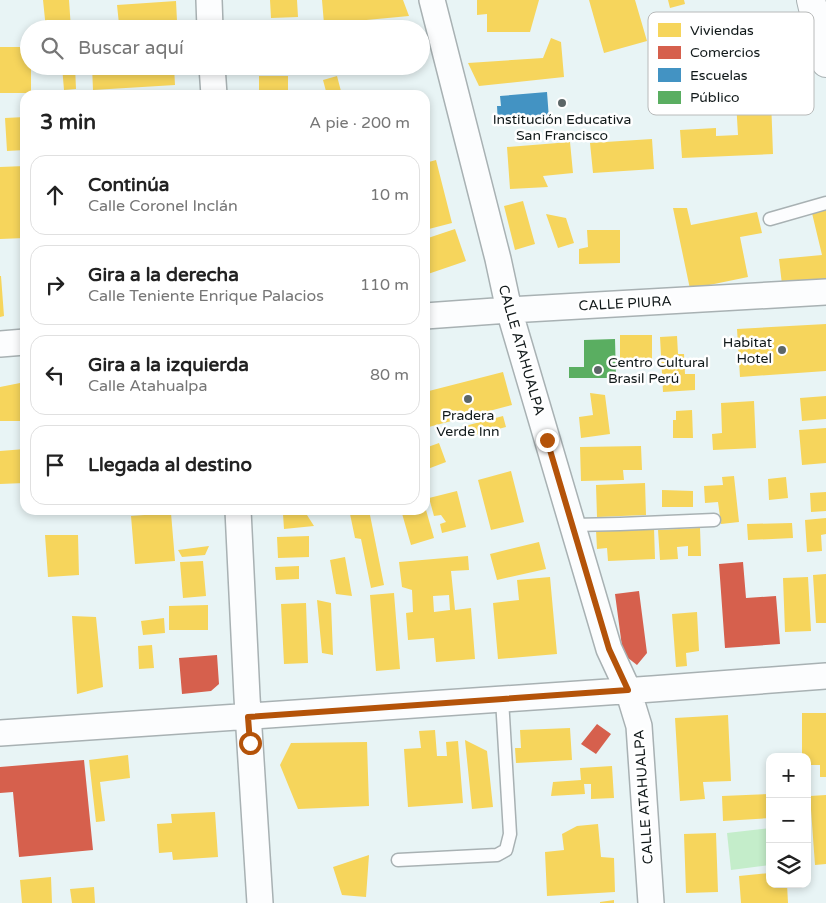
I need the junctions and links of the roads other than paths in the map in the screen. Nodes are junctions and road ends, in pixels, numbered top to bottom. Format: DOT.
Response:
graph roads {
  1 [pos="208,0"];
  2 [pos="432,0"];
  3 [pos="814,13"];
  4 [pos="209,20"];
  5 [pos="826,63"];
  6 [pos="213,75"];
  7 [pos="214,90"];
  8 [pos="826,202"];
  9 [pos="770,219"];
  10 [pos="826,292"];
  11 [pos="509,310"];
  12 [pos="430,316"];
  13 [pos="20,342"];
  14 [pos="0,344"];
  15 [pos="238,515"];
  16 [pos="714,520"];
  17 [pos="573,525"];
  18 [pos="826,676"];
  19 [pos="628,690"];
  20 [pos="502,699"];
  21 [pos="248,717"];
  22 [pos="0,733"];
  23 [pos="398,860"];
  24 [pos="260,903"];
  25 [pos="651,903"];
  1 -- 4 [label="street"];
  2 -- 11 [label="street, CALLE ATAHUALPA"];
  3 -- 5 [label="main road"];
  6 -- 7 [label="street"];
  8 -- 9 [label="lane"];
  10 -- 11 [label="street, CALLE PIURA"];
  11 -- 12 [label="street, CALLE PIURA"];
  11 -- 17 [label="street, CALLE ATAHUALPA"];
  13 -- 14 [label="street"];
  15 -- 21 [label="street"];
  16 -- 17 [label="lane"];
  17 -- 19 [label="street, CALLE ATAHUALPA"];
  18 -- 19 [label="street"];
  19 -- 20 [label="street"];
  19 -- 25 [label="street, CALLE ATAHUALPA"];
  20 -- 21 [label="street"];
  20 -- 23 [label="lane"];
  21 -- 22 [label="street"];
  21 -- 24 [label="street"];
}
